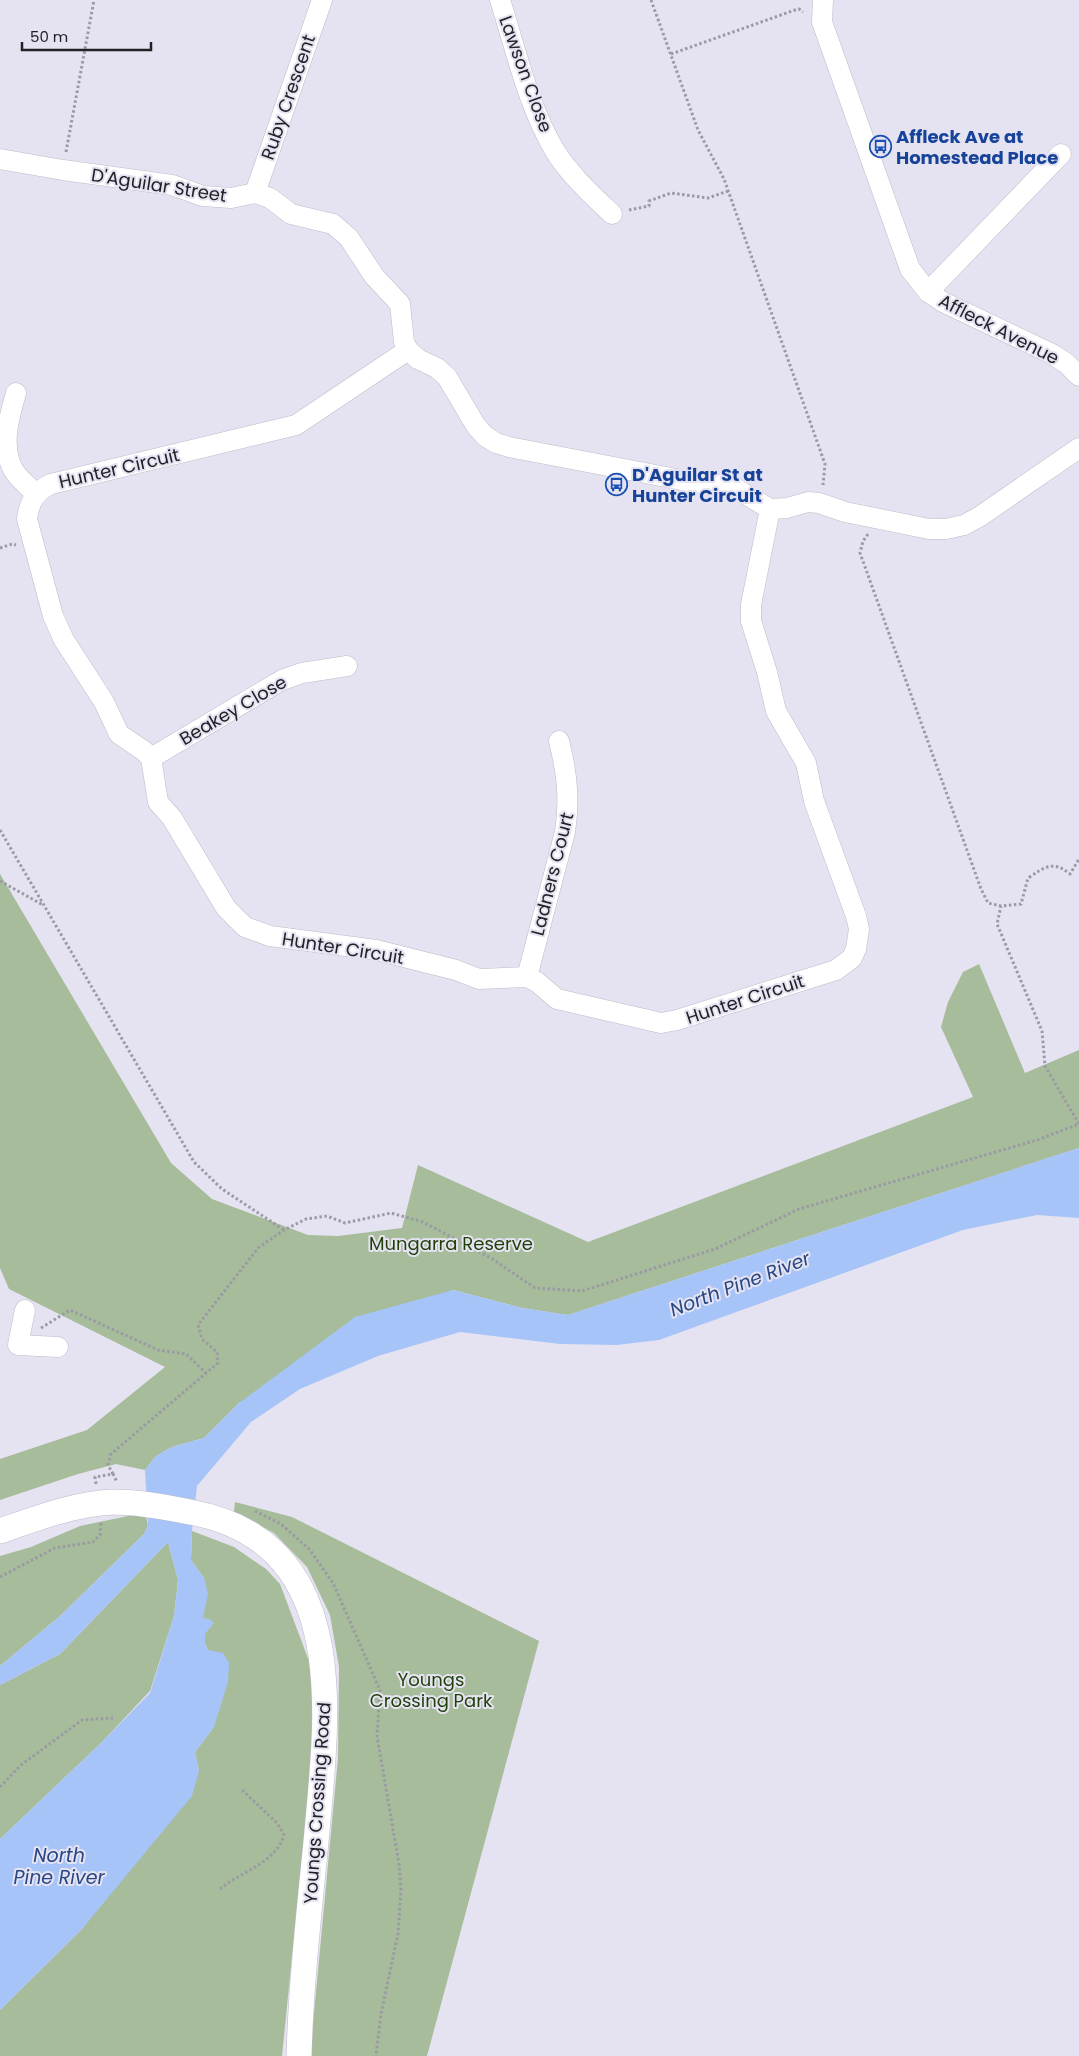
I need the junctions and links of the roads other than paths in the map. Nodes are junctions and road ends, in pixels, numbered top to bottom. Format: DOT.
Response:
graph roads {
  1 [pos="322,0"];
  2 [pos="500,0"];
  3 [pos="823,0"];
  4 [pos="1061,154"];
  5 [pos="0,159"];
  6 [pos="255,193"];
  7 [pos="612,214"];
  8 [pos="928,292"];
  9 [pos="408,350"];
  10 [pos="1079,376"];
  11 [pos="16,393"];
  12 [pos="1079,448"];
  13 [pos="36,494"];
  14 [pos="770,509"];
  15 [pos="347,666"];
  16 [pos="559,741"];
  17 [pos="151,758"];
  18 [pos="527,977"];
  19 [pos="25,1310"];
  20 [pos="9,1347"];
  21 [pos="58,1347"];
  22 [pos="0,1531"];
  23 [pos="299,2056"];
  1 -- 6 [label="street, Ruby Crescent"];
  2 -- 7 [label="street, Lawson Close"];
  3 -- 8 [label="street, Affleck Avenue"];
  4 -- 8 [label="street"];
  5 -- 6 [label="street, D'Aguilar Street"];
  6 -- 9 [label="street"];
  8 -- 10 [label="street, Affleck Avenue"];
  9 -- 13 [label="street, Hunter Circuit"];
  9 -- 14 [label="street"];
  11 -- 13 [label="street"];
  12 -- 14 [label="street"];
  13 -- 17 [label="street, Hunter Circuit"];
  14 -- 18 [label="street, Hunter Circuit"];
  15 -- 17 [label="street, Beakey Close"];
  16 -- 18 [label="street, Ladners Court"];
  17 -- 18 [label="street, Hunter Circuit"];
  19 -- 20 [label="street"];
  20 -- 21 [label="street"];
  22 -- 23 [label="main road, Youngs Crossing Road"];
}
